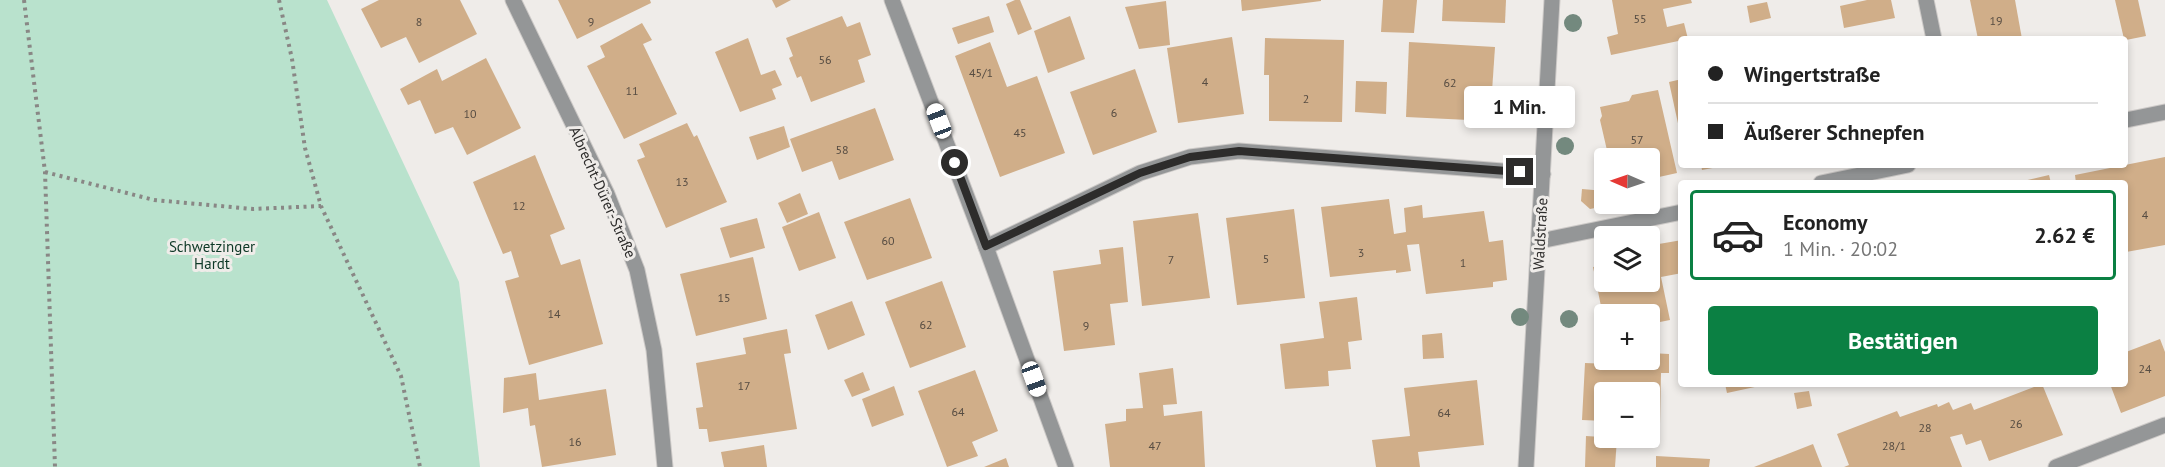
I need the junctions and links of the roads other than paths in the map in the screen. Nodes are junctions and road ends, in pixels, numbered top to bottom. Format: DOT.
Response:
graph roads {
  1 [pos="513,0"];
  2 [pos="892,0"];
  3 [pos="1552,0"];
  4 [pos="1926,0"];
  5 [pos="1933,36"];
  6 [pos="2165,112"];
  7 [pos="2128,120"];
  8 [pos="1894,168"];
  9 [pos="1543,174"];
  10 [pos="1836,180"];
  11 [pos="1678,213"];
  12 [pos="1540,241"];
  13 [pos="986,246"];
  14 [pos="2165,425"];
  15 [pos="665,467"];
  16 [pos="1066,467"];
  17 [pos="1526,467"];
  18 [pos="2056,467"];
  1 -- 15 [label="street, Albrecht-Dürer-Straße"];
  2 -- 13 [label="street"];
  3 -- 9 [label="street, Waldstraße"];
  4 -- 5 [label="street"];
  6 -- 7 [label="street"];
  8 -- 10 [label="street"];
  9 -- 12 [label="street, Waldstraße"];
  9 -- 13 [label="street"];
  11 -- 12 [label="street"];
  12 -- 17 [label="street, Waldstraße"];
  13 -- 16 [label="street"];
  14 -- 18 [label="street"];
}
